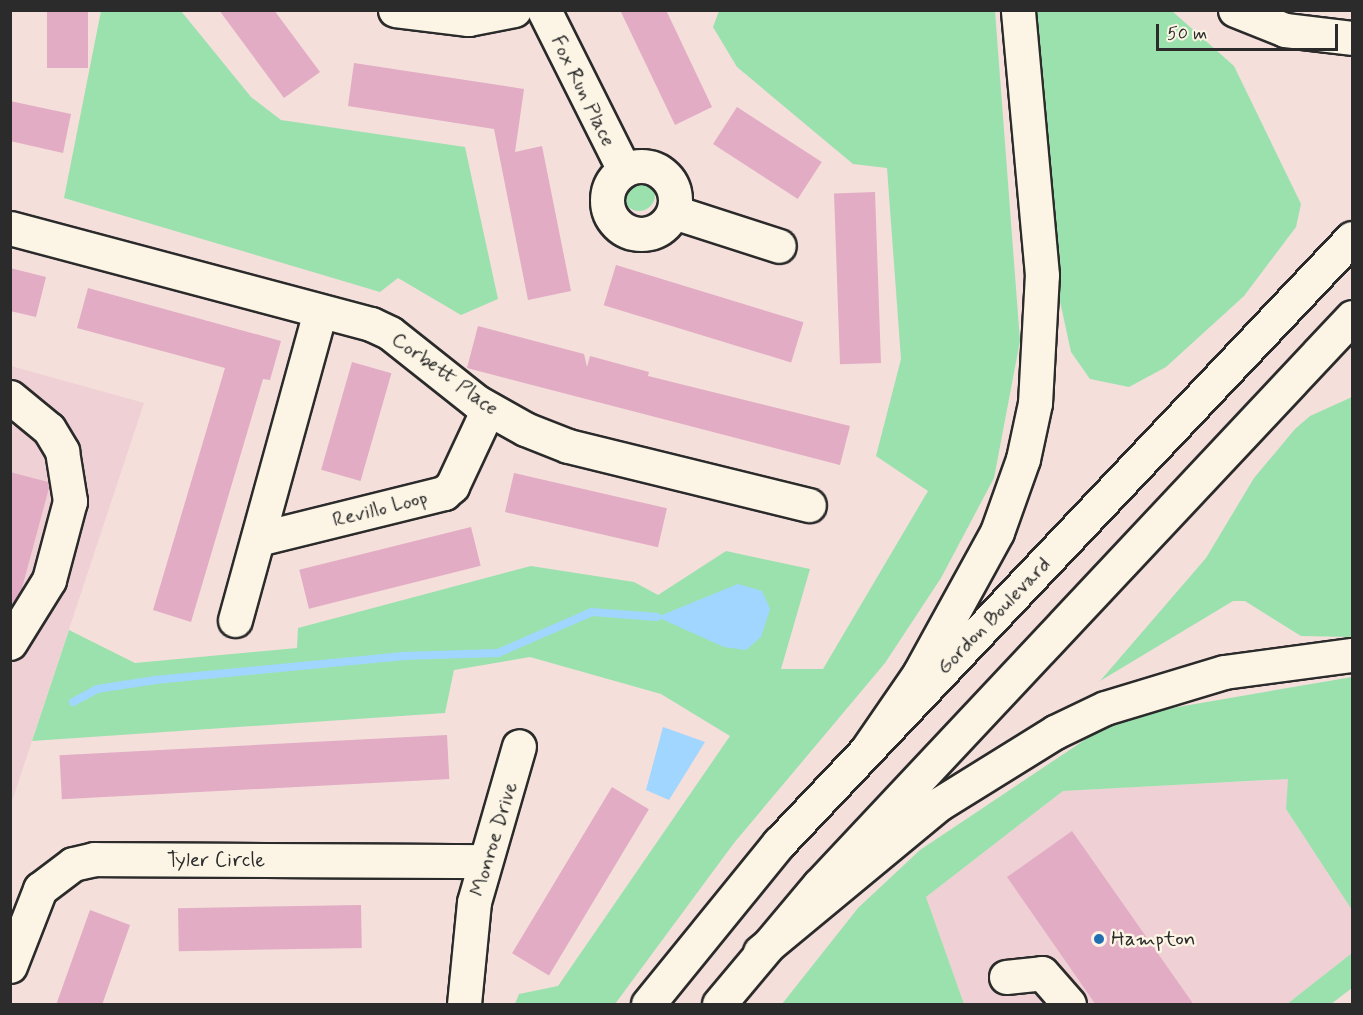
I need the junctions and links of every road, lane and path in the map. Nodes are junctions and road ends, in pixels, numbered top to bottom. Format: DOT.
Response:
graph roads {
  1 [pos="395,10"];
  2 [pos="514,10"];
  3 [pos="544,10"];
  4 [pos="1018,10"];
  5 [pos="1235,10"];
  6 [pos="1353,38"];
  7 [pos="624,170"];
  8 [pos="674,212"];
  9 [pos="10,228"];
  10 [pos="1353,238"];
  11 [pos="779,246"];
  12 [pos="320,312"];
  13 [pos="1353,317"];
  14 [pos="10,397"];
  15 [pos="488,409"];
  16 [pos="808,505"];
  17 [pos="258,538"];
  18 [pos="235,620"];
  19 [pos="10,643"];
  20 [pos="1353,655"];
  21 [pos="519,746"];
  22 [pos="868,748"];
  23 [pos="484,861"];
  24 [pos="760,952"];
  25 [pos="10,966"];
  26 [pos="1006,977"];
  27 [pos="464,1005"];
  28 [pos="648,1005"];
  29 [pos="719,1005"];
  30 [pos="1068,1005"];
  1 -- 2 [label="main road"];
  3 -- 7 [label="main road, Fox Run Place"];
  4 -- 22 [label="main road"];
  5 -- 6 [label="main road"];
  7 -- 8 [label="main road, Fox Run Place"];
  7 -- 8 [label="main road, Fox Run Place"];
  8 -- 11 [label="main road"];
  9 -- 12 [label="main road, Corbett Place"];
  10 -- 22 [label="main road, Gordon Boulevard"];
  12 -- 15 [label="main road, Corbett Place"];
  12 -- 17 [label="main road"];
  13 -- 24 [label="main road"];
  14 -- 19 [label="main road"];
  15 -- 16 [label="main road, Corbett Place"];
  15 -- 17 [label="main road, Revillo Loop"];
  17 -- 18 [label="main road"];
  20 -- 24 [label="main road"];
  21 -- 23 [label="main road, Monroe Drive"];
  22 -- 28 [label="main road, Gordon Boulevard"];
  23 -- 25 [label="main road, Tyler Circle"];
  23 -- 27 [label="main road, Monroe Drive"];
  24 -- 29 [label="main road"];
  26 -- 30 [label="main road"];
}
